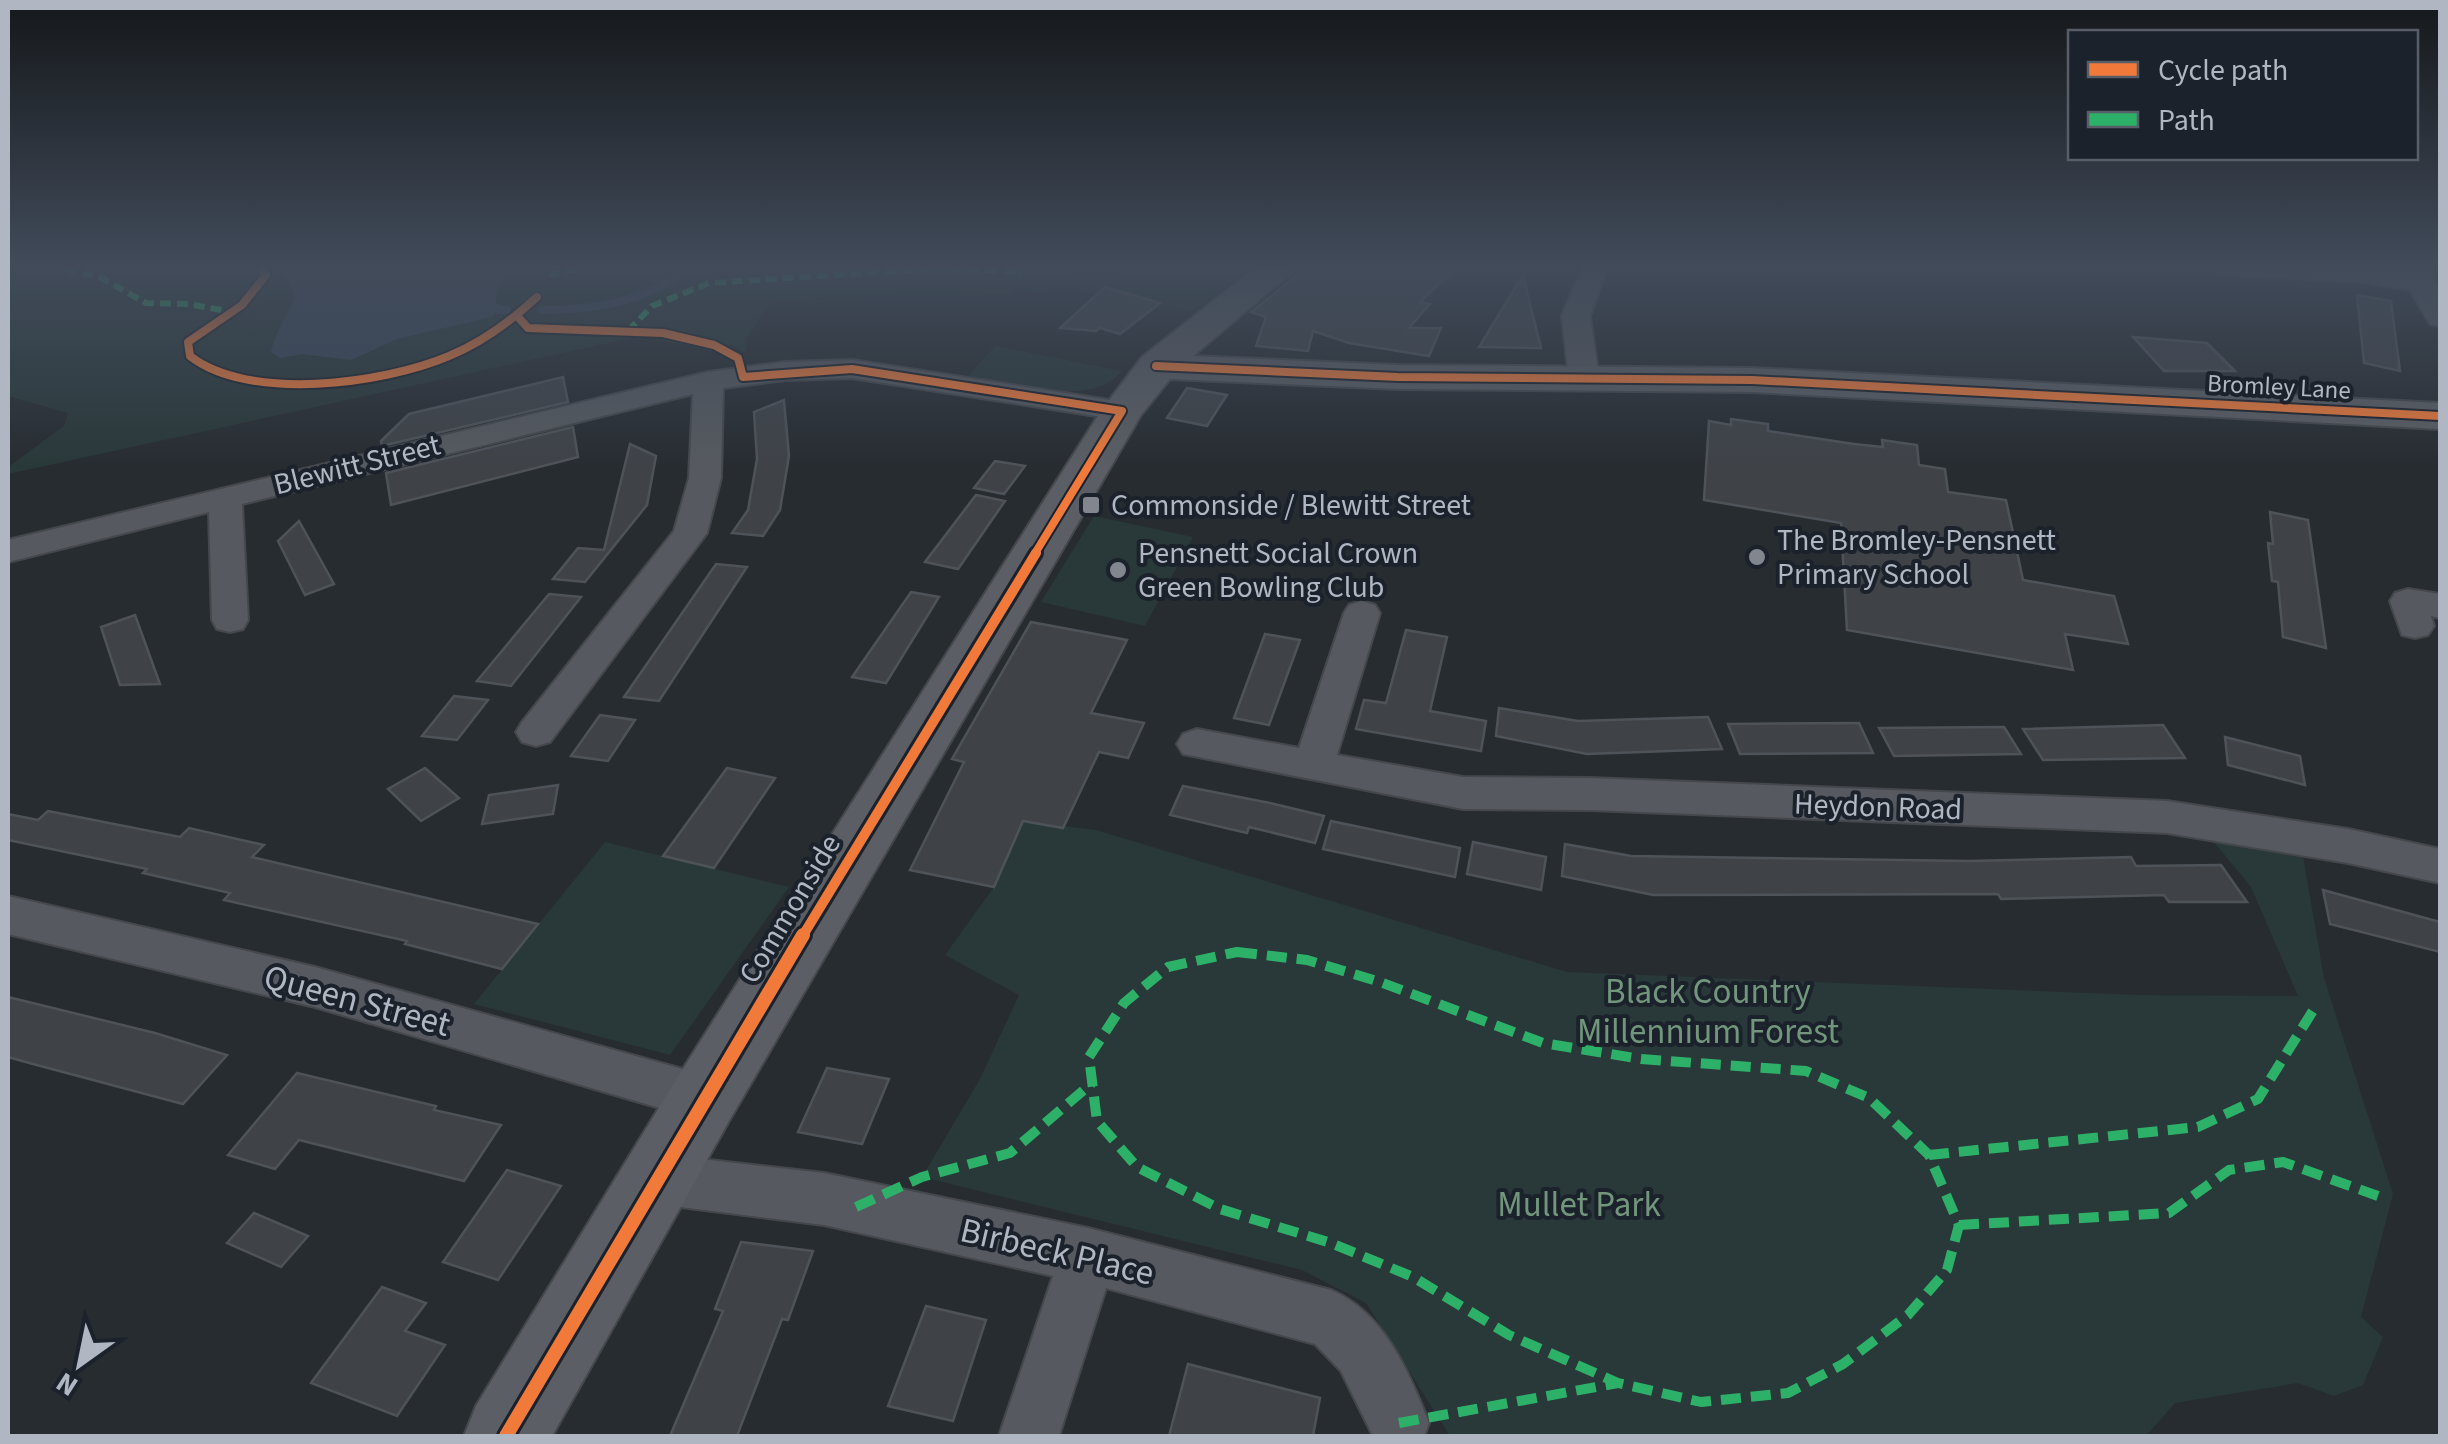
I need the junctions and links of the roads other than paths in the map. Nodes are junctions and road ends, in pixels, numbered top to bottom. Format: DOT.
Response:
graph roads {
  1 [pos="1195,333"];
  2 [pos="1578,333"];
  3 [pos="1584,379"];
  4 [pos="708,381"];
  5 [pos="1139,389"];
  6 [pos="2440,416"];
  7 [pos="225,498"];
  8 [pos="8,551"];
  9 [pos="1362,613"];
  10 [pos="230,620"];
  11 [pos="536,732"];
  12 [pos="1197,744"];
  13 [pos="1314,763"];
  14 [pos="2440,866"];
  15 [pos="8,915"];
  16 [pos="704,1098"];
  17 [pos="657,1178"];
  18 [pos="1088,1256"];
  19 [pos="1400,1423"];
  20 [pos="506,1436"];
  21 [pos="1029,1436"];
  1 -- 5 [label="street, Commonside"];
  2 -- 3 [label="street"];
  3 -- 5 [label="street, Bromley Lane"];
  3 -- 6 [label="street, Bromley Lane"];
  4 -- 5 [label="street, Blewitt Street"];
  4 -- 7 [label="street, Blewitt Street"];
  4 -- 11 [label="street"];
  5 -- 16 [label="street, Commonside"];
  7 -- 8 [label="street, Blewitt Street"];
  7 -- 10 [label="street"];
  9 -- 13 [label="street"];
  12 -- 13 [label="street, Heydon Road"];
  13 -- 14 [label="street, Heydon Road"];
  15 -- 16 [label="street, Queen Street"];
  16 -- 17 [label="street, Commonside"];
  17 -- 18 [label="street, Birbeck Place"];
  17 -- 20 [label="street, Commonside"];
  18 -- 19 [label="street, Birbeck Place"];
  18 -- 21 [label="street"];
}
